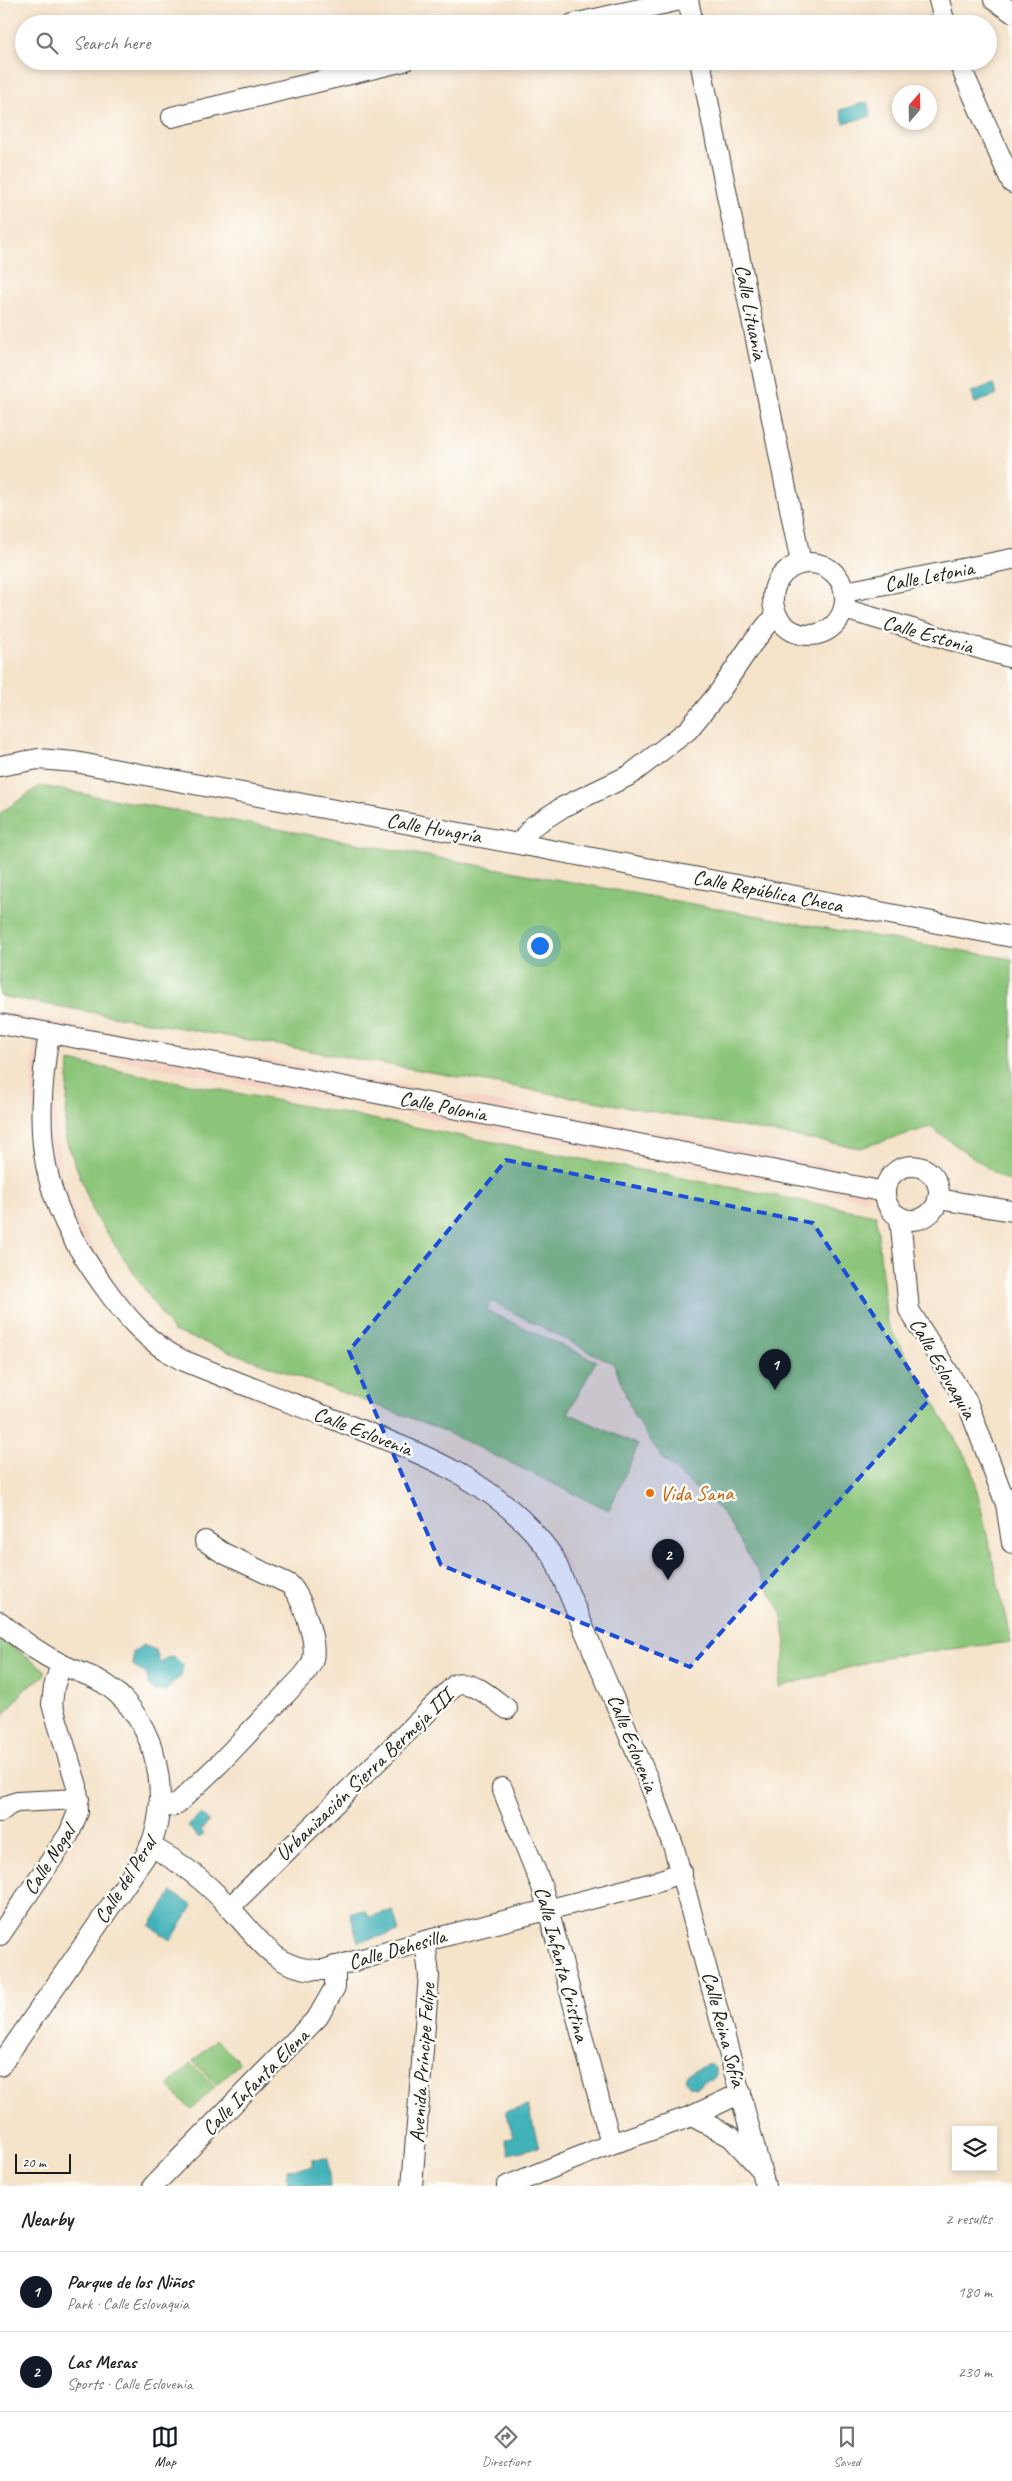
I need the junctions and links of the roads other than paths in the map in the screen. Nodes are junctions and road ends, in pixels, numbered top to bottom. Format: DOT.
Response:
graph roads {
  1 [pos="680,0"];
  2 [pos="688,0"];
  3 [pos="939,0"];
  4 [pos="994,0"];
  5 [pos="1012,12"];
  6 [pos="613,15"];
  7 [pos="691,15"];
  8 [pos="943,15"];
  9 [pos="367,70"];
  10 [pos="702,70"];
  11 [pos="962,70"];
  12 [pos="172,117"];
  13 [pos="1012,183"];
  14 [pos="1012,560"];
  15 [pos="801,563"];
  16 [pos="845,600"];
  17 [pos="778,617"];
  18 [pos="1012,658"];
  19 [pos="0,766"];
  20 [pos="524,845"];
  21 [pos="1012,936"];
  22 [pos="0,1024"];
  23 [pos="49,1033"];
  24 [pos="885,1192"];
  25 [pos="938,1199"];
  26 [pos="1012,1211"];
  27 [pos="900,1217"];
  28 [pos="206,1541"];
  29 [pos="1012,1543"];
  30 [pos="0,1622"];
  31 [pos="62,1664"];
  32 [pos="507,1708"];
  33 [pos="502,1788"];
  34 [pos="79,1799"];
  35 [pos="160,1807"];
  36 [pos="0,1812"];
  37 [pos="150,1846"];
  38 [pos="682,1872"];
  39 [pos="230,1907"];
  40 [pos="548,1909"];
  41 [pos="0,1935"];
  42 [pos="424,1941"];
  43 [pos="335,1966"];
  44 [pos="0,2066"];
  45 [pos="741,2093"];
  46 [pos="692,2116"];
  47 [pos="611,2144"];
  48 [pos="764,2179"];
  49 [pos="153,2186"];
  50 [pos="412,2186"];
  51 [pos="507,2186"];
  1 -- 6 [label="street"];
  2 -- 7 [label="street"];
  3 -- 8 [label="street"];
  4 -- 5 [label="street"];
  9 -- 12 [label="street"];
  10 -- 15 [label="street, Calle Lituania"];
  11 -- 13 [label="street"];
  14 -- 16 [label="street, Calle Letonia"];
  15 -- 16 [label="street"];
  15 -- 17 [label="street"];
  16 -- 17 [label="street"];
  16 -- 18 [label="street, Calle Estonia"];
  17 -- 20 [label="street"];
  19 -- 20 [label="street, Calle Hungría"];
  20 -- 21 [label="street, Calle República Checa"];
  22 -- 23 [label="street, Calle Polonia"];
  23 -- 24 [label="street, Calle Polonia"];
  23 -- 38 [label="street, Calle Eslovenia"];
  24 -- 25 [label="street"];
  24 -- 27 [label="street"];
  25 -- 26 [label="street"];
  25 -- 27 [label="street"];
  27 -- 29 [label="street, Calle Eslovaquia"];
  28 -- 35 [label="street"];
  30 -- 31 [label="street, Calle del Peral"];
  31 -- 34 [label="street, Calle Nogal"];
  31 -- 35 [label="street, Calle del Peral"];
  32 -- 39 [label="street, Urbanización Sierra Bermeja III"];
  33 -- 40 [label="street, Calle Infanta Cristina"];
  34 -- 36 [label="street"];
  34 -- 41 [label="street, Calle Nogal"];
  35 -- 37 [label="street, Calle del Peral"];
  37 -- 39 [label="street, Calle Dehesilla"];
  37 -- 44 [label="street, Calle del Peral"];
  38 -- 40 [label="street, Calle Dehesilla"];
  38 -- 45 [label="street, Calle Reina Sofía"];
  39 -- 43 [label="street, Calle Dehesilla"];
  40 -- 42 [label="street, Calle Dehesilla"];
  40 -- 47 [label="street, Calle Infanta Cristina"];
  42 -- 43 [label="street, Calle Dehesilla"];
  42 -- 50 [label="street, Avenida Príncipe Felipe"];
  43 -- 49 [label="street, Calle Infanta Elena"];
  45 -- 46 [label="street"];
  45 -- 48 [label="street, Calle Reina Sofía"];
  46 -- 47 [label="street"];
  46 -- 48 [label="street"];
  47 -- 51 [label="street"];
}
